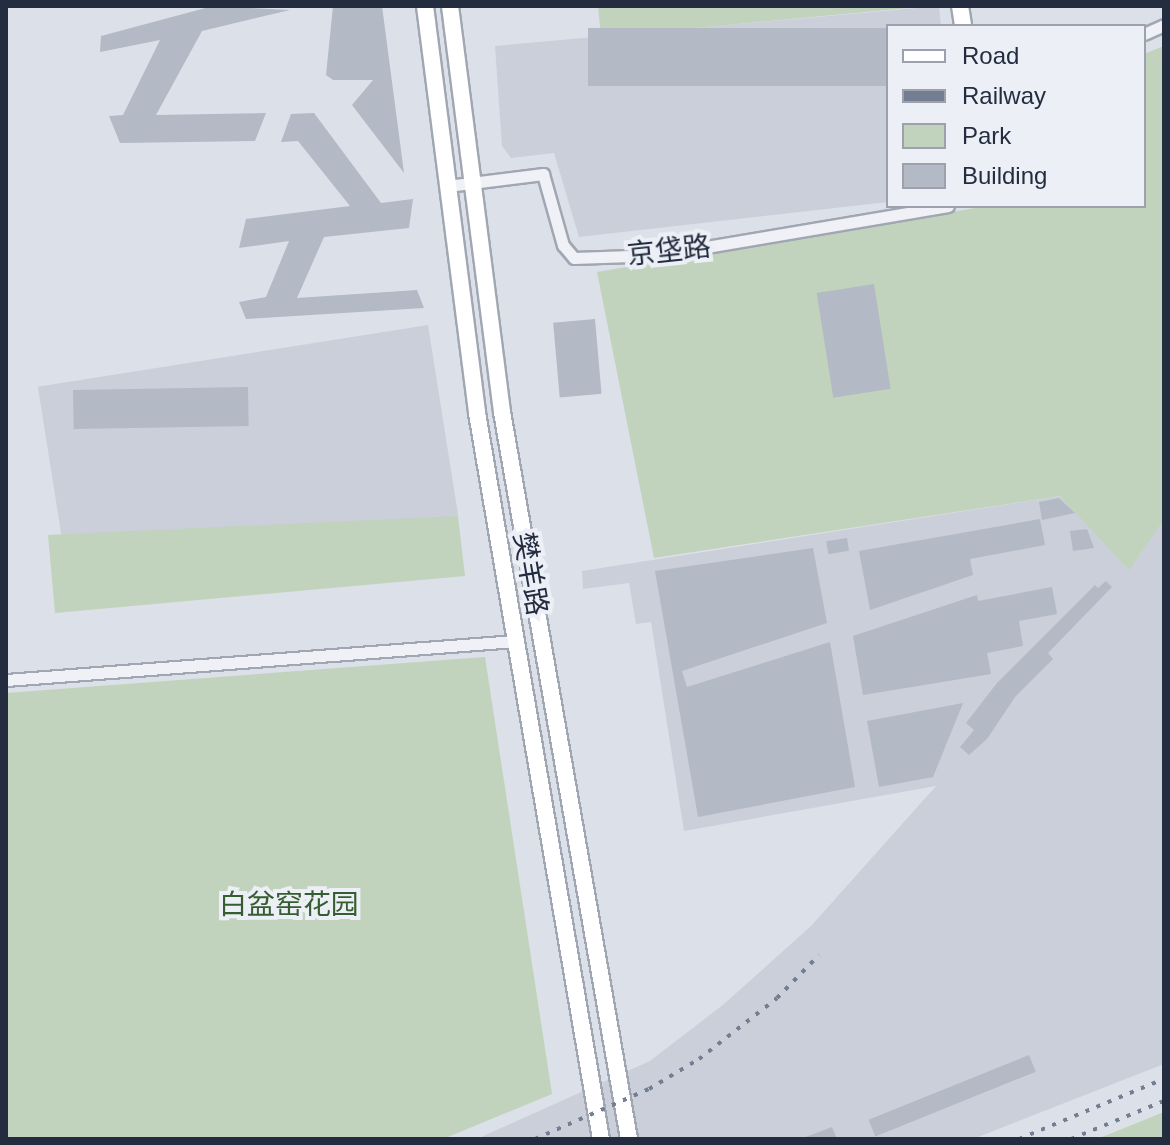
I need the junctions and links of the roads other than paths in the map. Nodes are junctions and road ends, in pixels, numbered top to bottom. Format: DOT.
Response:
graph roads {
  1 [pos="425,6"];
  2 [pos="450,6"];
  3 [pos="470,183"];
  4 [pos="447,186"];
  5 [pos="936,208"];
  6 [pos="515,641"];
  7 [pos="6,680"];
  8 [pos="601,1139"];
  9 [pos="629,1139"];
  1 -- 4 [label="main road, 樊羊路"];
  2 -- 3 [label="main road, 樊羊路"];
  3 -- 4 [label="street, 京垡路"];
  3 -- 5 [label="street, 京垡路"];
  3 -- 9 [label="main road, 樊羊路"];
  4 -- 6 [label="main road, 樊羊路"];
  6 -- 7 [label="street"];
  6 -- 8 [label="main road, 樊羊路"];
}
